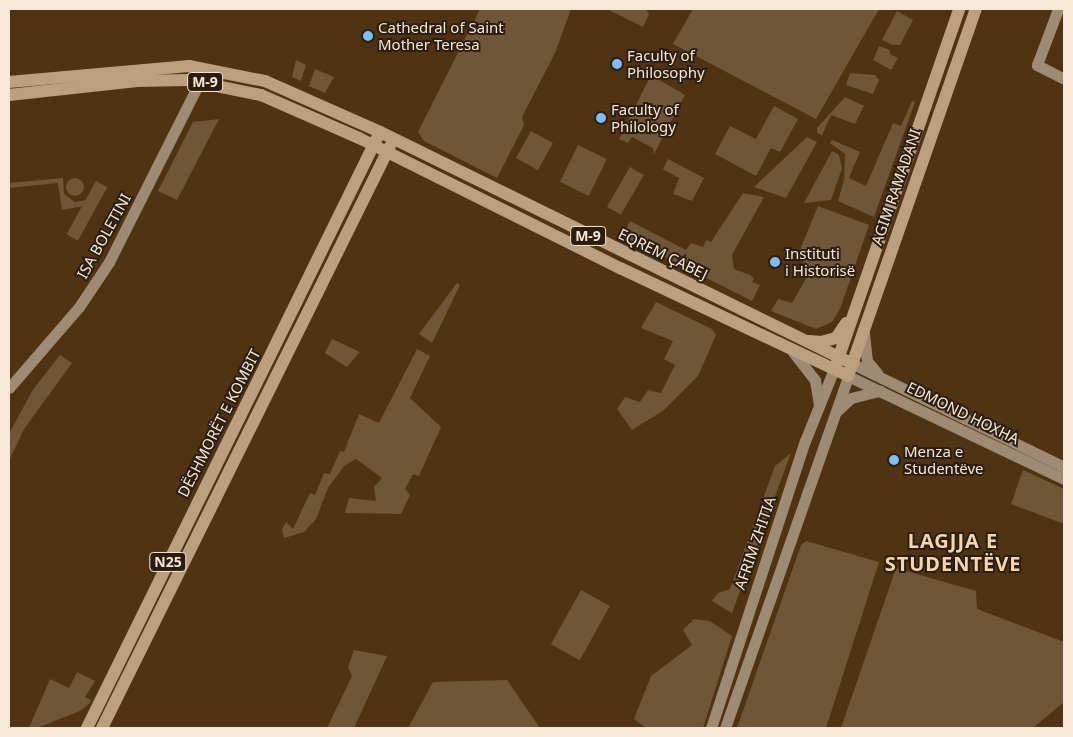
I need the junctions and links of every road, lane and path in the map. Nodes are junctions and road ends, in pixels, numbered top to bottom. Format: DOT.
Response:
graph roads {
  1 [pos="959,9"];
  2 [pos="976,9"];
  3 [pos="1058,9"];
  4 [pos="1064,79"];
  5 [pos="200,81"];
  6 [pos="9,82"];
  7 [pos="9,95"];
  8 [pos="380,132"];
  9 [pos="394,139"];
  10 [pos="373,145"];
  11 [pos="387,152"];
  12 [pos="855,311"];
  13 [pos="864,328"];
  14 [pos="798,338"];
  15 [pos="792,351"];
  16 [pos="836,363"];
  17 [pos="851,370"];
  18 [pos="886,387"];
  19 [pos="9,388"];
  20 [pos="818,409"];
  21 [pos="832,416"];
  22 [pos="1064,467"];
  23 [pos="1064,479"];
  24 [pos="87,728"];
  25 [pos="102,728"];
  26 [pos="710,728"];
  27 [pos="725,728"];
  1 -- 12 [label="main road, AGIM RAMADANI"];
  2 -- 13 [label="main road, AGIM RAMADANI"];
  3 -- 4 [label="main road"];
  5 -- 7 [label="main road, M-9"];
  5 -- 10 [label="main road, M-9"];
  5 -- 19 [label="main road, ISA BOLETINI"];
  6 -- 8 [label="main road, M-9"];
  8 -- 9 [label="main road, EQREM ÇABEJ / M-9"];
  8 -- 10 [label="main road, DËSHMORËT E KOMBIT / N25"];
  9 -- 11 [label="main road, DËSHMORËT E KOMBIT / N25"];
  9 -- 14 [label="main road, EQREM ÇABEJ / M-9"];
  10 -- 11 [label="main road, M-9"];
  10 -- 24 [label="main road, DËSHMORËT E KOMBIT / N25"];
  11 -- 15 [label="main road, EQREM ÇABEJ / M-9"];
  11 -- 25 [label="main road, DËSHMORËT E KOMBIT / N25"];
  12 -- 14 [label="main road"];
  12 -- 16 [label="main road, AGIM RAMADANI"];
  13 -- 17 [label="main road, AGIM RAMADANI"];
  13 -- 18 [label="main road"];
  14 -- 16 [label="main road, EQREM ÇABEJ / M-9"];
  15 -- 16 [label="main road, EQREM ÇABEJ / M-9"];
  15 -- 20 [label="main road"];
  16 -- 17 [label="main road, EQREM ÇABEJ / M-9"];
  16 -- 20 [label="main road, AFRIM ZHITIA"];
  17 -- 18 [label="main road, EDMOND HOXHA"];
  17 -- 21 [label="main road"];
  18 -- 21 [label="main road"];
  18 -- 22 [label="main road, EDMOND HOXHA"];
  18 -- 23 [label="main road, EDMOND HOXHA"];
  20 -- 26 [label="main road, AFRIM ZHITIA"];
  21 -- 27 [label="main road"];
}
